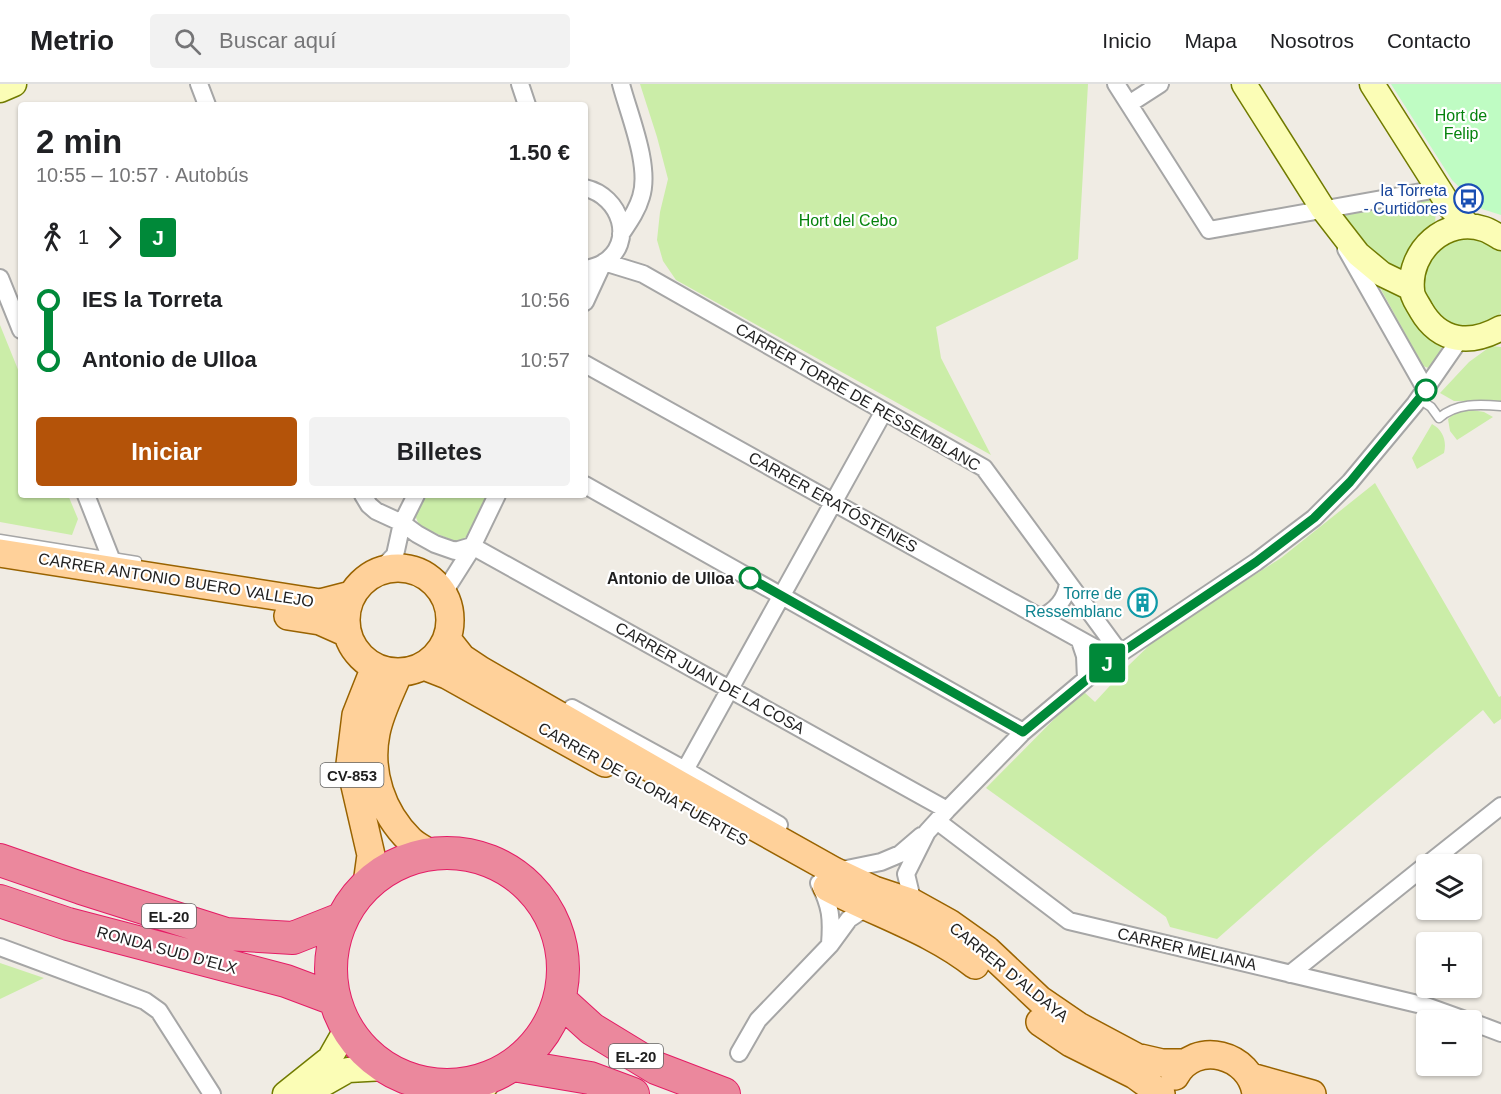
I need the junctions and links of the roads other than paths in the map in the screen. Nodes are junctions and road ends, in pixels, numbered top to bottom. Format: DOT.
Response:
graph roads {
  1 [pos="14,84"];
  2 [pos="199,84"];
  3 [pos="520,84"];
  4 [pos="621,84"];
  5 [pos="1116,84"];
  6 [pos="1160,84"];
  7 [pos="1244,84"];
  8 [pos="1372,84"];
  9 [pos="0,90"];
  10 [pos="206,102"];
  11 [pos="526,102"];
  12 [pos="1129,104"];
  13 [pos="588,189"];
  14 [pos="1438,189"];
  15 [pos="1323,209"];
  16 [pos="1469,226"];
  17 [pos="621,234"];
  18 [pos="1501,238"];
  19 [pos="604,263"];
  20 [pos="588,268"];
  21 [pos="0,278"];
  22 [pos="1412,288"];
  23 [pos="588,296"];
  24 [pos="18,323"];
  25 [pos="1496,334"];
  26 [pos="1460,339"];
  27 [pos="588,366"];
  28 [pos="1422,394"];
  29 [pos="1501,406"];
  30 [pos="884,411"];
  31 [pos="588,487"];
  32 [pos="87,498"];
  33 [pos="365,498"];
  34 [pos="414,498"];
  35 [pos="496,498"];
  36 [pos="834,502"];
  37 [pos="402,523"];
  38 [pos="0,539"];
  39 [pos="472,546"];
  40 [pos="0,553"];
  41 [pos="110,556"];
  42 [pos="151,564"];
  43 [pos="0,570"];
  44 [pos="379,571"];
  45 [pos="1068,583"];
  46 [pos="262,584"];
  47 [pos="443,594"];
  48 [pos="351,595"];
  49 [pos="782,596"];
  50 [pos="293,599"];
  51 [pos="1041,618"];
  52 [pos="347,633"];
  53 [pos="447,639"];
  54 [pos="1080,641"];
  55 [pos="1116,656"];
  56 [pos="399,668"];
  57 [pos="497,679"];
  58 [pos="1086,679"];
  59 [pos="730,690"];
  60 [pos="1023,732"];
  61 [pos="686,770"];
  62 [pos="1501,806"];
  63 [pos="937,821"];
  64 [pos="801,850"];
  65 [pos="429,853"];
  66 [pos="1441,854"];
  67 [pos="0,860"];
  68 [pos="1416,874"];
  69 [pos="826,876"];
  70 [pos="367,884"];
  71 [pos="0,901"];
  72 [pos="912,903"];
  73 [pos="864,906"];
  74 [pos="341,919"];
  75 [pos="830,945"];
  76 [pos="0,947"];
  77 [pos="1290,974"];
  78 [pos="334,999"];
  79 [pos="559,999"];
  80 [pos="1437,1010"];
  81 [pos="1482,1026"];
  82 [pos="347,1028"];
  83 [pos="1501,1033"];
  84 [pos="739,1053"];
  85 [pos="1185,1063"];
  86 [pos="385,1068"];
  87 [pos="494,1079"];
  88 [pos="1254,1085"];
  89 [pos="445,1090"];
  90 [pos="212,1094"];
  91 [pos="285,1094"];
  92 [pos="306,1094"];
  93 [pos="633,1094"];
  94 [pos="724,1094"];
  95 [pos="1161,1094"];
  96 [pos="1168,1094"];
  97 [pos="1312,1094"];
  1 -- 9 [label="main road"];
  2 -- 10 [label="street"];
  3 -- 11 [label="street"];
  4 -- 17 [label="street"];
  5 -- 12 [label="street"];
  6 -- 12 [label="street"];
  7 -- 15 [label="main road"];
  8 -- 14 [label="main road"];
  12 -- 15 [label="street"];
  13 -- 17 [label="street"];
  14 -- 15 [label="street"];
  14 -- 16 [label="main road"];
  15 -- 22 [label="main road"];
  15 -- 28 [label="street"];
  16 -- 18 [label="main road"];
  16 -- 22 [label="main road"];
  17 -- 19 [label="street"];
  19 -- 20 [label="street"];
  19 -- 23 [label="street"];
  19 -- 30 [label="street, CARRER TORRE DE RESSEMBLANC"];
  21 -- 24 [label="street"];
  22 -- 26 [label="main road"];
  25 -- 26 [label="main road"];
  26 -- 28 [label="street"];
  27 -- 36 [label="street, CARRER ERATÓSTENES"];
  28 -- 29 [label="lane"];
  28 -- 55 [label="street"];
  30 -- 36 [label="street"];
  30 -- 45 [label="street, CARRER TORRE DE RESSEMBLANC"];
  31 -- 49 [label="street"];
  32 -- 41 [label="street"];
  33 -- 37 [label="street"];
  34 -- 37 [label="street"];
  35 -- 39 [label="street"];
  36 -- 49 [label="street"];
  36 -- 51 [label="street, CARRER ERATÓSTENES"];
  37 -- 39 [label="street"];
  37 -- 44 [label="street"];
  38 -- 41 [label="lane"];
  39 -- 47 [label="street"];
  39 -- 59 [label="street, CARRER JUAN DE LA COSA"];
  40 -- 50 [label="main road, CARRER ANTONIO BUERO VALLEJO"];
  41 -- 42 [label="lane"];
  43 -- 52 [label="main road, CARRER ANTONIO BUERO VALLEJO"];
  44 -- 47 [label="main road"];
  44 -- 48 [label="main road"];
  45 -- 51 [label="street"];
  45 -- 55 [label="street, CARRER TORRE DE RESSEMBLANC"];
  46 -- 50 [label="lane"];
  47 -- 53 [label="main road"];
  48 -- 50 [label="main road, CARRER ANTONIO BUERO VALLEJO"];
  48 -- 52 [label="main road"];
  49 -- 59 [label="street"];
  49 -- 60 [label="street"];
  51 -- 54 [label="street, CARRER ERATÓSTENES"];
  52 -- 56 [label="main road"];
  53 -- 56 [label="main road"];
  53 -- 57 [label="main road, CARRER DE GLORIA FUERTES"];
  54 -- 55 [label="street, CARRER ERATÓSTENES"];
  54 -- 58 [label="street"];
  55 -- 58 [label="street"];
  56 -- 65 [label="main road"];
  56 -- 69 [label="main road, CARRER DE GLORIA FUERTES"];
  56 -- 70 [label="main road, CV-853"];
  57 -- 61 [label="street, CARRER DE GLORIA FUERTES"];
  57 -- 64 [label="main road, CARRER DE GLORIA FUERTES"];
  58 -- 60 [label="street"];
  59 -- 61 [label="street"];
  59 -- 63 [label="street, CARRER JUAN DE LA COSA"];
  60 -- 63 [label="street"];
  61 -- 64 [label="street, CARRER DE GLORIA FUERTES"];
  62 -- 66 [label="street"];
  63 -- 69 [label="street"];
  63 -- 72 [label="street"];
  63 -- 77 [label="street, CARRER MELIANA"];
  64 -- 69 [label="main road, CARRER DE GLORIA FUERTES"];
  65 -- 70 [label="highway, EL-20"];
  65 -- 79 [label="highway, EL-20"];
  67 -- 74 [label="highway, RONDA SUD D'ELX / EL-20"];
  68 -- 77 [label="street"];
  69 -- 72 [label="main road, CARRER D'ALDAYA"];
  69 -- 73 [label="main road, CARRER DE GLORIA FUERTES"];
  69 -- 75 [label="street"];
  70 -- 74 [label="highway, EL-20"];
  71 -- 78 [label="highway, RONDA SUD D'ELX / EL-20"];
  72 -- 85 [label="main road, CARRER D'ALDAYA"];
  73 -- 75 [label="street"];
  73 -- 95 [label="main road, CARRER D'ALDAYA"];
  74 -- 78 [label="highway, EL-20"];
  75 -- 84 [label="street"];
  76 -- 90 [label="street"];
  77 -- 80 [label="street, CARRER MELIANA"];
  78 -- 82 [label="highway, EL-20"];
  79 -- 87 [label="highway, EL-20"];
  79 -- 94 [label="highway, EL-20"];
  81 -- 83 [label="street"];
  82 -- 86 [label="highway, EL-20"];
  82 -- 91 [label="main road"];
  85 -- 88 [label="main road"];
  85 -- 96 [label="main road"];
  86 -- 89 [label="highway, EL-20"];
  86 -- 92 [label="main road"];
  87 -- 89 [label="highway, EL-20"];
  87 -- 93 [label="highway, EL-20"];
  88 -- 97 [label="main road"];
}
